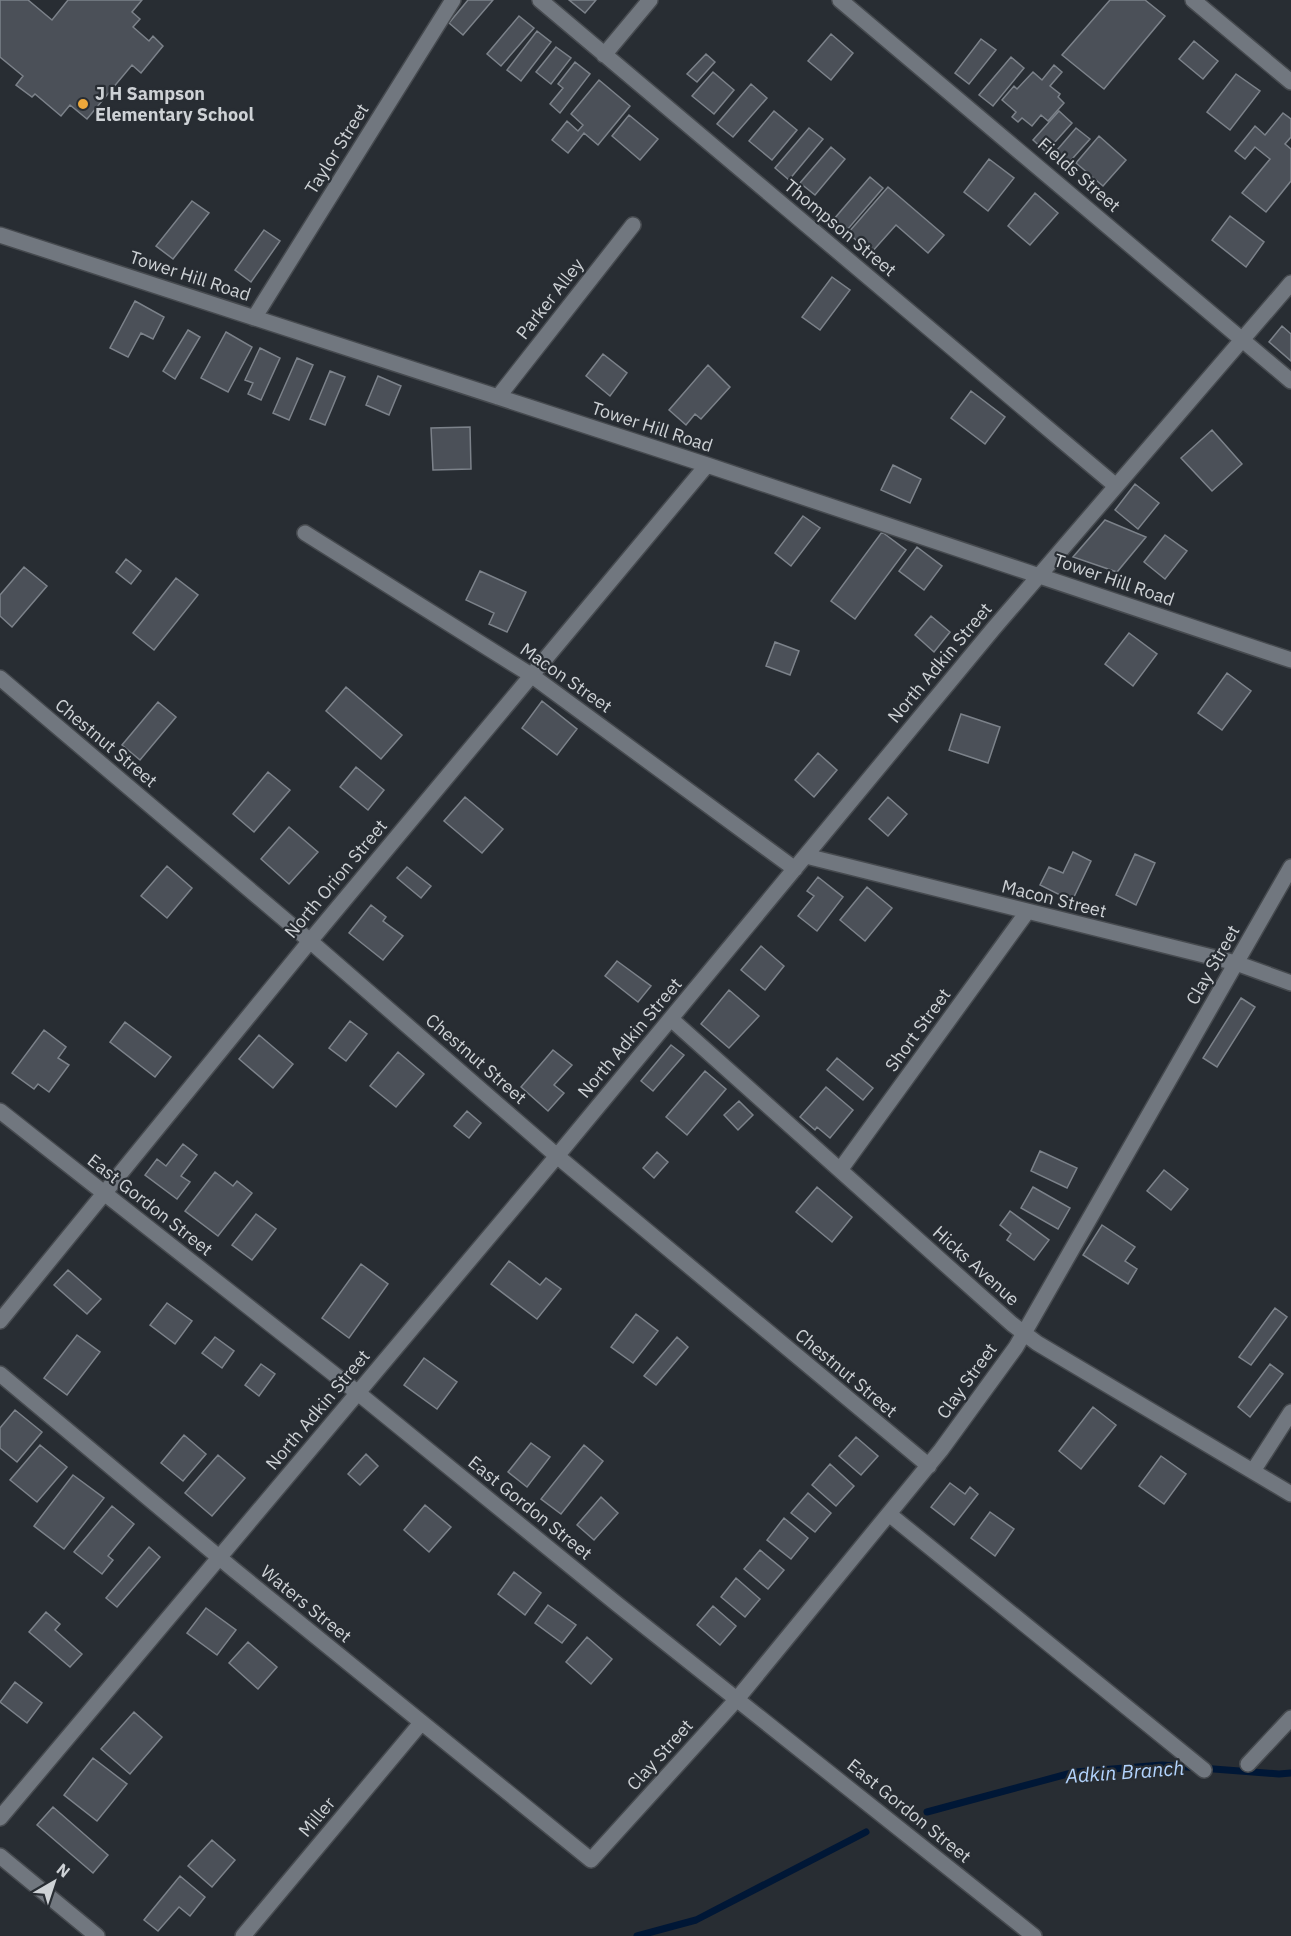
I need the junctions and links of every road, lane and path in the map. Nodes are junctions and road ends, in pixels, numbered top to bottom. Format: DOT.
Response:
graph roads {
  1 [pos="453,0"];
  2 [pos="540,0"];
  3 [pos="650,0"];
  4 [pos="840,0"];
  5 [pos="1195,1"];
  6 [pos="604,55"];
  7 [pos="1291,82"];
  8 [pos="633,225"];
  9 [pos="0,235"];
  10 [pos="1291,283"];
  11 [pos="254,318"];
  12 [pos="1242,341"];
  13 [pos="1291,381"];
  14 [pos="498,397"];
  15 [pos="707,465"];
  16 [pos="1116,486"];
  17 [pos="305,533"];
  18 [pos="1039,575"];
  19 [pos="1291,660"];
  20 [pos="531,675"];
  21 [pos="0,678"];
  22 [pos="806,856"];
  23 [pos="1291,867"];
  24 [pos="795,869"];
  25 [pos="1027,912"];
  26 [pos="309,941"];
  27 [pos="1236,963"];
  28 [pos="1291,982"];
  29 [pos="671,1019"];
  30 [pos="0,1111"];
  31 [pos="557,1156"];
  32 [pos="840,1170"];
  33 [pos="103,1193"];
  34 [pos="0,1321"];
  35 [pos="1024,1334"];
  36 [pos="0,1374"];
  37 [pos="358,1393"];
  38 [pos="1291,1412"];
  39 [pos="929,1466"];
  40 [pos="1253,1471"];
  41 [pos="1291,1494"];
  42 [pos="889,1514"];
  43 [pos="219,1557"];
  44 [pos="737,1699"];
  45 [pos="1291,1718"];
  46 [pos="421,1723"];
  47 [pos="1248,1764"];
  48 [pos="1204,1770"];
  49 [pos="0,1818"];
  50 [pos="0,1856"];
  51 [pos="591,1860"];
  52 [pos="97,1936"];
  53 [pos="243,1936"];
  54 [pos="1034,1936"];
  1 -- 11 [label="street, Taylor Street"];
  2 -- 6 [label="street, Thompson Street"];
  3 -- 6 [label="street"];
  4 -- 12 [label="street, Fields Street"];
  5 -- 7 [label="street"];
  6 -- 16 [label="street, Thompson Street"];
  8 -- 14 [label="street, Parker Alley"];
  9 -- 11 [label="street, Tower Hill Road"];
  10 -- 12 [label="street, North Adkin Street"];
  11 -- 14 [label="street, Tower Hill Road"];
  12 -- 13 [label="street, Fields Street"];
  12 -- 16 [label="street, North Adkin Street"];
  14 -- 15 [label="street, Tower Hill Road"];
  15 -- 18 [label="street, Tower Hill Road"];
  15 -- 20 [label="street, North Orion Street"];
  16 -- 18 [label="street, North Adkin Street"];
  17 -- 20 [label="street, Macon Street"];
  18 -- 19 [label="street, Tower Hill Road"];
  18 -- 22 [label="street, North Adkin Street"];
  20 -- 24 [label="street, Macon Street"];
  20 -- 26 [label="street, North Orion Street"];
  21 -- 26 [label="street, Chestnut Street"];
  22 -- 24 [label="street, North Adkin Street"];
  22 -- 25 [label="street, Macon Street"];
  23 -- 27 [label="street, Clay Street"];
  24 -- 29 [label="street, North Adkin Street"];
  25 -- 27 [label="street, Macon Street"];
  25 -- 32 [label="street, Short Street"];
  26 -- 31 [label="street, Chestnut Street"];
  26 -- 33 [label="street, North Orion Street"];
  27 -- 28 [label="street, Macon Street"];
  27 -- 35 [label="street, Clay Street"];
  29 -- 31 [label="street, North Adkin Street"];
  29 -- 32 [label="street, Hicks Avenue"];
  30 -- 33 [label="street, East Gordon Street"];
  31 -- 37 [label="street, North Adkin Street"];
  31 -- 39 [label="street, Chestnut Street"];
  32 -- 35 [label="street, Hicks Avenue"];
  33 -- 34 [label="street, North Orion Street"];
  33 -- 37 [label="street, East Gordon Street"];
  35 -- 39 [label="street, Clay Street"];
  35 -- 40 [label="street, Hicks Avenue"];
  36 -- 43 [label="street, Waters Street"];
  37 -- 43 [label="street, North Adkin Street"];
  37 -- 44 [label="street, East Gordon Street"];
  38 -- 40 [label="street"];
  39 -- 42 [label="street, Clay Street"];
  40 -- 41 [label="street, Hicks Avenue"];
  42 -- 44 [label="street, Clay Street"];
  42 -- 48 [label="street"];
  43 -- 46 [label="street, Waters Street"];
  43 -- 49 [label="street, North Adkin Street"];
  44 -- 51 [label="street, Clay Street"];
  44 -- 54 [label="street, East Gordon Street"];
  45 -- 47 [label="street"];
  46 -- 51 [label="street, Waters Street"];
  46 -- 53 [label="street, Miller"];
  50 -- 52 [label="street"];
}
